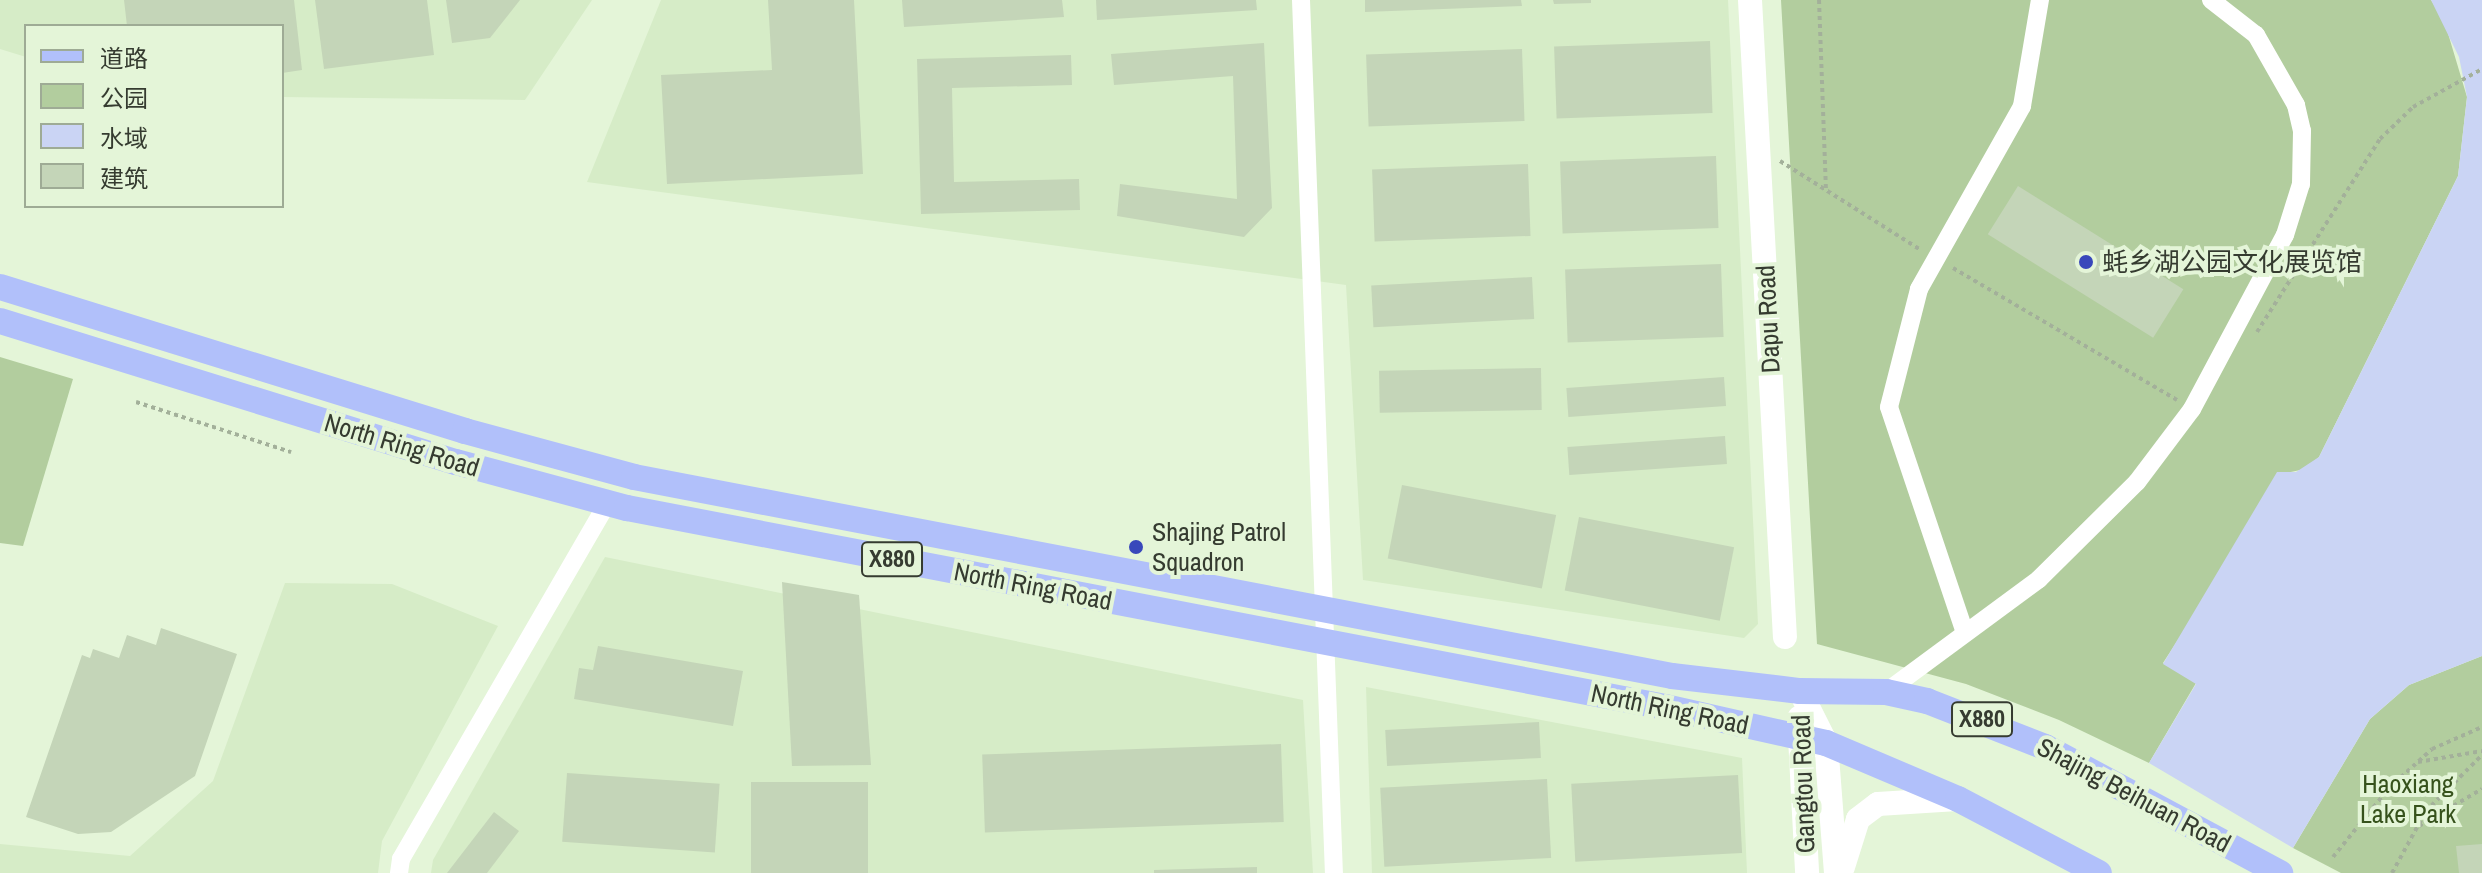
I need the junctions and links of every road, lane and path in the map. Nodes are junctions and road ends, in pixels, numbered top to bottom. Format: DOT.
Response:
graph roads {
  1 [pos="1301,0"];
  2 [pos="1750,0"];
  3 [pos="1819,0"];
  4 [pos="2040,0"];
  5 [pos="2211,0"];
  6 [pos="2482,69"];
  7 [pos="1758,146"];
  8 [pos="1826,191"];
  9 [pos="1936,259"];
  10 [pos="0,287"];
  11 [pos="0,321"];
  12 [pos="2257,332"];
  13 [pos="136,402"];
  14 [pos="2192,409"];
  15 [pos="291,452"];
  16 [pos="607,503"];
  17 [pos="1321,608"];
  18 [pos="1965,633"];
  19 [pos="1785,637"];
  20 [pos="1321,641"];
  21 [pos="1800,691"];
  22 [pos="1886,692"];
  23 [pos="2482,727"];
  24 [pos="1799,736"];
  25 [pos="1826,743"];
  26 [pos="2482,753"];
  27 [pos="2416,763"];
  28 [pos="2482,789"];
  29 [pos="1958,799"];
  30 [pos="2417,827"];
  31 [pos="2333,857"];
  32 [pos="399,873"];
  33 [pos="1334,873"];
  34 [pos="1807,873"];
  35 [pos="1839,873"];
  36 [pos="2099,873"];
  37 [pos="2280,873"];
  38 [pos="2392,873"];
  1 -- 17 [label="street"];
  2 -- 7 [label="street, Dapu Road"];
  3 -- 8 [label="path"];
  4 -- 9 [label="street"];
  5 -- 14 [label="street"];
  6 -- 12 [label="path"];
  7 -- 8 [label="path"];
  7 -- 19 [label="street, Dapu Road"];
  8 -- 9 [label="path"];
  9 -- 14 [label="path"];
  9 -- 18 [label="street"];
  10 -- 17 [label="main road, North Ring Road / X880"];
  11 -- 16 [label="main road, North Ring Road / X880"];
  13 -- 15 [label="path"];
  14 -- 18 [label="street"];
  16 -- 20 [label="main road, North Ring Road / X880"];
  16 -- 32 [label="street"];
  17 -- 20 [label="street"];
  17 -- 21 [label="main road, North Ring Road / X880"];
  18 -- 22 [label="street"];
  20 -- 24 [label="main road, North Ring Road / X880"];
  20 -- 33 [label="street"];
  21 -- 22 [label="main road, Shajing Beihuan Road / X880"];
  21 -- 24 [label="street, Gangtou Road"];
  21 -- 25 [label="street, Gangtou Road"];
  22 -- 37 [label="main road, Shajing Beihuan Road / X880"];
  23 -- 27 [label="path"];
  24 -- 25 [label="main road, X880"];
  24 -- 34 [label="street, Gangtou Road"];
  25 -- 29 [label="main road, X880"];
  25 -- 35 [label="street, Gangtou Road"];
  26 -- 27 [label="path"];
  26 -- 30 [label="path"];
  27 -- 31 [label="path"];
  28 -- 30 [label="path"];
  29 -- 35 [label="street"];
  29 -- 36 [label="main road, X880"];
  30 -- 38 [label="path"];
}
